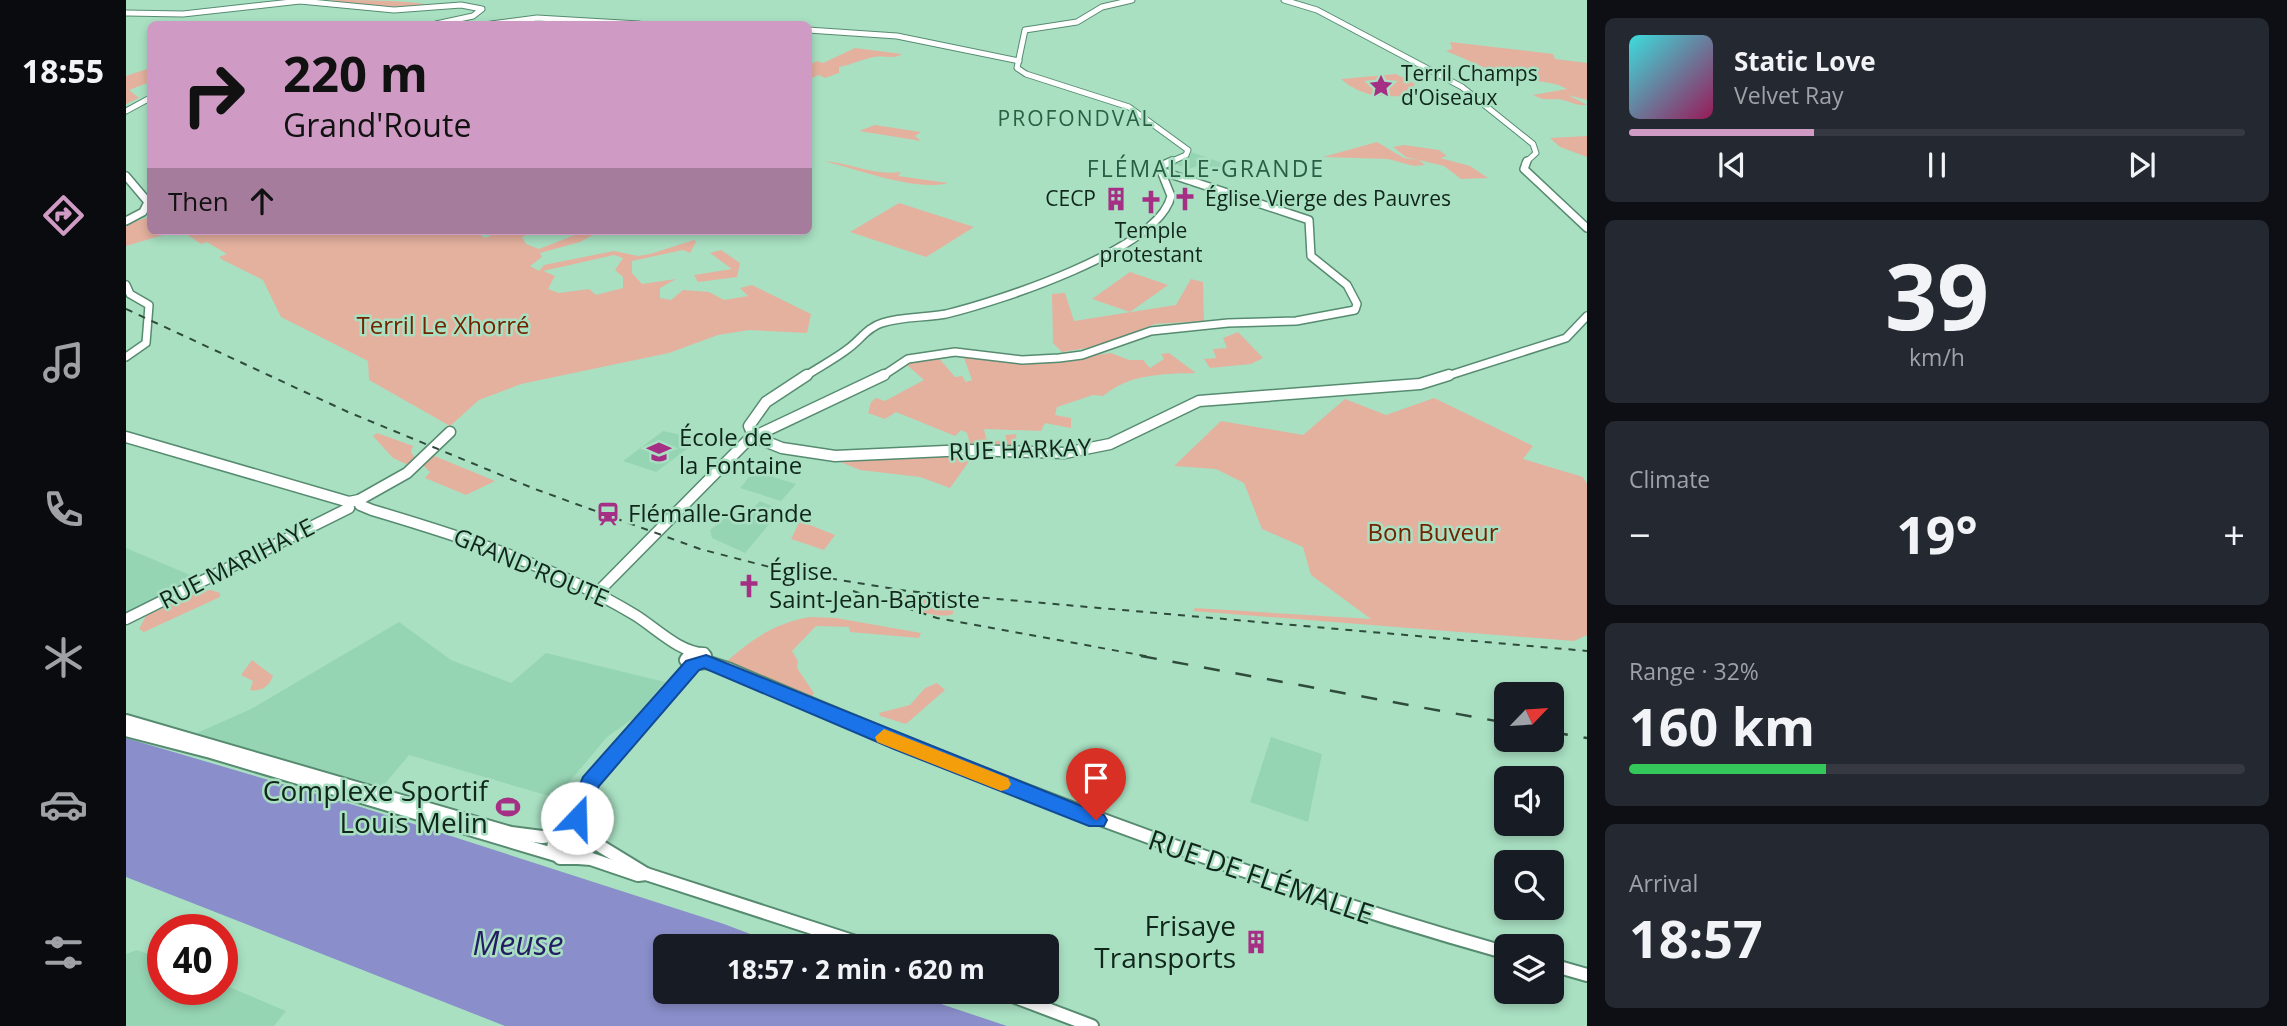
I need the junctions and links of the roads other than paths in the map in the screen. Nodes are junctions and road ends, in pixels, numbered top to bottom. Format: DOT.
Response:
graph roads {
  1 [pos="299,0"];
  2 [pos="314,0"];
  3 [pos="1132,0"];
  4 [pos="1283,0"];
  5 [pos="127,12"];
  6 [pos="450,21"];
  7 [pos="451,21"];
  8 [pos="514,21"];
  9 [pos="588,21"];
  10 [pos="812,30"];
  11 [pos="1019,61"];
  12 [pos="147,97"];
  13 [pos="127,109"];
  14 [pos="1161,171"];
  15 [pos="126,176"];
  16 [pos="147,201"];
  17 [pos="147,204"];
  18 [pos="126,221"];
  19 [pos="1587,228"];
  20 [pos="126,285"];
  21 [pos="1587,316"];
  22 [pos="126,357"];
  23 [pos="450,432"];
  24 [pos="754,436"];
  25 [pos="126,437"];
  26 [pos="354,504"];
  27 [pos="597,593"];
  28 [pos="126,619"];
  29 [pos="692,659"];
  30 [pos="126,721"];
  31 [pos="126,730"];
  32 [pos="574,829"];
  33 [pos="559,835"];
  34 [pos="592,841"];
  35 [pos="555,855"];
  36 [pos="578,858"];
  37 [pos="646,874"];
  38 [pos="834,934"];
  39 [pos="1494,949"];
  40 [pos="1564,968"];
  41 [pos="1587,975"];
  42 [pos="1034,1004"];
  43 [pos="1092,1026"];
  1 -- 5 [label="street"];
  2 -- 7 [label="street"];
  3 -- 11 [label="street"];
  4 -- 19 [label="street"];
  5 -- 6 [label="street"];
  8 -- 9 [label="street"];
  10 -- 11 [label="street"];
  11 -- 14 [label="street"];
  12 -- 13 [label="street"];
  14 -- 24 [label="street"];
  14 -- 24 [label="street"];
  15 -- 16 [label="street"];
  17 -- 18 [label="street"];
  20 -- 22 [label="street"];
  21 -- 24 [label="street, RUE HARKAY"];
  23 -- 26 [label="street, RUE MARIHAYE"];
  24 -- 27 [label="street"];
  25 -- 26 [label="street, GRAND'ROUTE"];
  26 -- 27 [label="street, GRAND'ROUTE"];
  26 -- 28 [label="street, RUE MARIHAYE"];
  27 -- 29 [label="street, GRAND'ROUTE"];
  29 -- 32 [label="street"];
  29 -- 39 [label="street, RUE DE FLÉMALLE"];
  30 -- 33 [label="street"];
  31 -- 35 [label="street"];
  32 -- 33 [label="street"];
  32 -- 34 [label="street"];
  33 -- 35 [label="street"];
  34 -- 36 [label="street"];
  34 -- 37 [label="street"];
  35 -- 36 [label="street"];
  36 -- 37 [label="street"];
  37 -- 38 [label="street"];
  40 -- 41 [label="street"];
  42 -- 43 [label="street"];
}
